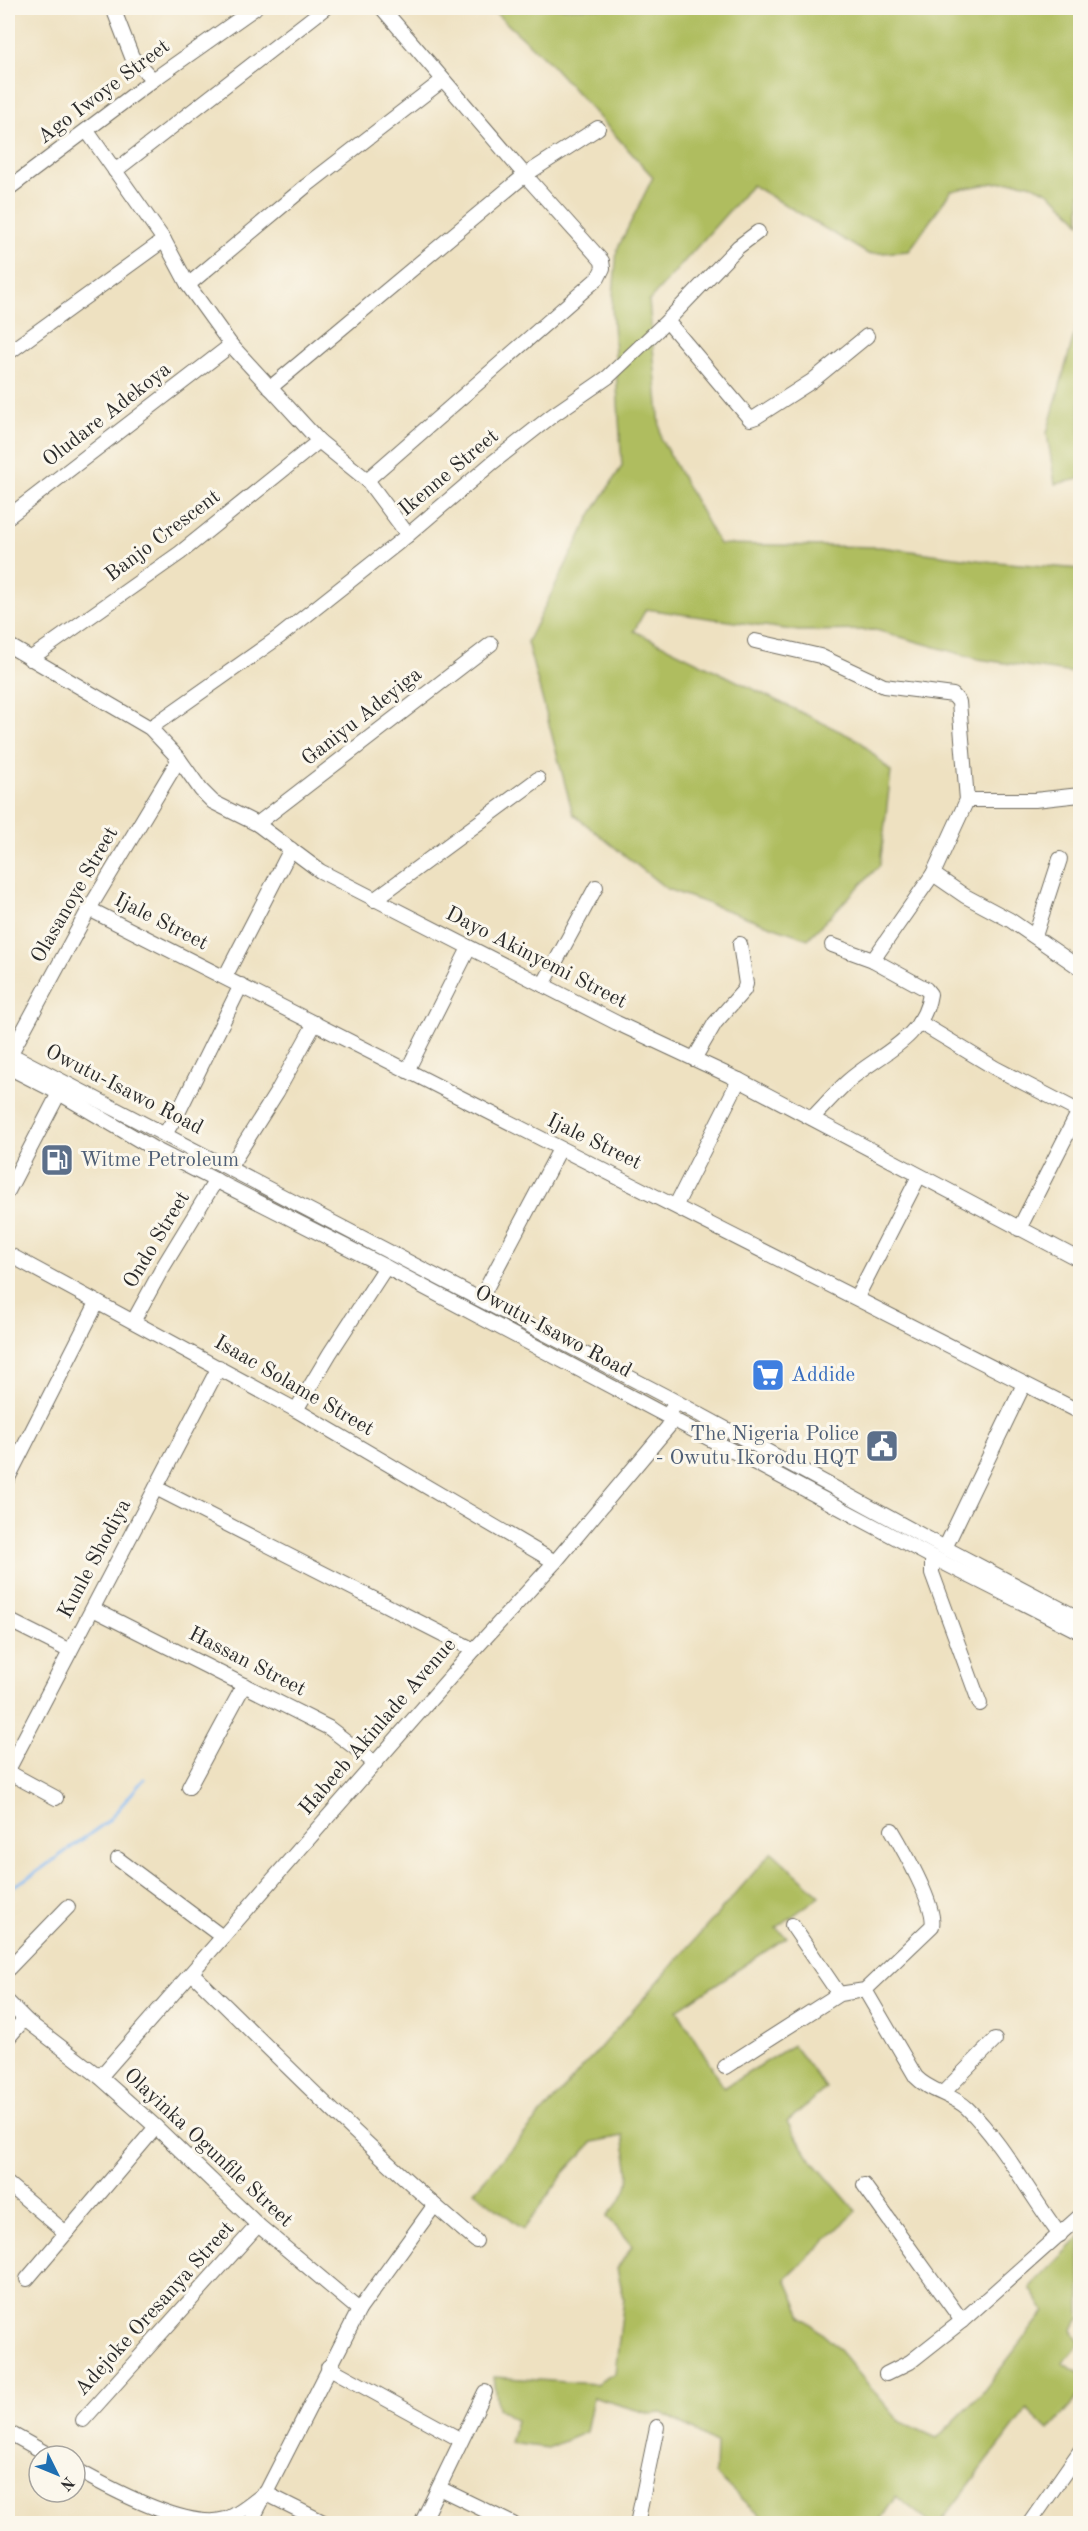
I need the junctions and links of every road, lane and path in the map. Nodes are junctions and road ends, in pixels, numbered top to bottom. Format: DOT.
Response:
graph roads {
  1 [pos="113,8"];
  2 [pos="255,8"];
  3 [pos="325,8"];
  4 [pos="382,8"];
  5 [pos="153,80"];
  6 [pos="442,80"];
  7 [pos="598,128"];
  8 [pos="87,131"];
  9 [pos="115,171"];
  10 [pos="525,175"];
  11 [pos="8,189"];
  12 [pos="758,232"];
  13 [pos="164,240"];
  14 [pos="188,285"];
  15 [pos="667,321"];
  16 [pos="867,336"];
  17 [pos="231,345"];
  18 [pos="8,353"];
  19 [pos="270,388"];
  20 [pos="319,441"];
  21 [pos="367,480"];
  22 [pos="8,518"];
  23 [pos="408,535"];
  24 [pos="755,641"];
  25 [pos="491,644"];
  26 [pos="8,645"];
  27 [pos="30,659"];
  28 [pos="150,728"];
  29 [pos="179,759"];
  30 [pos="537,779"];
  31 [pos="1080,795"];
  32 [pos="967,800"];
  33 [pos="257,824"];
  34 [pos="291,849"];
  35 [pos="1060,859"];
  36 [pos="933,874"];
  37 [pos="596,887"];
  38 [pos="374,900"];
  39 [pos="90,909"];
  40 [pos="1035,936"];
  41 [pos="740,944"];
  42 [pos="832,945"];
  43 [pos="470,948"];
  44 [pos="873,960"];
  45 [pos="1080,968"];
  46 [pos="225,977"];
  47 [pos="241,985"];
  48 [pos="543,985"];
  49 [pos="919,1022"];
  50 [pos="315,1023"];
  51 [pos="8,1058"];
  52 [pos="694,1059"];
  53 [pos="407,1071"];
  54 [pos="739,1080"];
  55 [pos="59,1093"];
  56 [pos="1079,1112"];
  57 [pos="812,1118"];
  58 [pos="165,1134"];
  59 [pos="560,1149"];
  60 [pos="230,1168"];
  61 [pos="920,1176"];
  62 [pos="216,1180"];
  63 [pos="8,1191"];
  64 [pos="676,1205"];
  65 [pos="1019,1229"];
  66 [pos="8,1254"];
  67 [pos="1080,1260"];
  68 [pos="386,1268"];
  69 [pos="857,1297"];
  70 [pos="481,1298"];
  71 [pos="97,1303"];
  72 [pos="134,1320"];
  73 [pos="219,1367"];
  74 [pos="1024,1384"];
  75 [pos="671,1398"];
  76 [pos="296,1410"];
  77 [pos="1080,1412"];
  78 [pos="670,1418"];
  79 [pos="8,1478"];
  80 [pos="156,1488"];
  81 [pos="940,1553"];
  82 [pos="555,1562"];
  83 [pos="93,1609"];
  84 [pos="1080,1619"];
  85 [pos="8,1620"];
  86 [pos="1080,1632"];
  87 [pos="474,1650"];
  88 [pos="70,1651"];
  89 [pos="244,1685"];
  90 [pos="980,1704"];
  91 [pos="375,1762"];
  92 [pos="8,1771"];
  93 [pos="189,1787"];
  94 [pos="56,1798"];
  95 [pos="892,1830"];
  96 [pos="118,1859"];
  97 [pos="68,1907"];
  98 [pos="792,1925"];
  99 [pos="221,1936"];
  100 [pos="8,1969"];
  101 [pos="192,1973"];
  102 [pos="865,1990"];
  103 [pos="839,1994"];
  104 [pos="8,2002"];
  105 [pos="27,2021"];
  106 [pos="8,2038"];
  107 [pos="995,2040"];
  108 [pos="725,2067"];
  109 [pos="100,2077"];
  110 [pos="943,2093"];
  111 [pos="156,2127"];
  112 [pos="8,2184"];
  113 [pos="864,2185"];
  114 [pos="434,2206"];
  115 [pos="1080,2216"];
  116 [pos="258,2225"];
  117 [pos="66,2233"];
  118 [pos="1060,2235"];
  119 [pos="476,2241"];
  120 [pos="27,2279"];
  121 [pos="359,2310"];
  122 [pos="962,2321"];
  123 [pos="328,2367"];
  124 [pos="886,2374"];
  125 [pos="485,2392"];
  126 [pos="83,2420"];
  127 [pos="657,2427"];
  128 [pos="8,2432"];
  129 [pos="461,2440"];
  130 [pos="30,2444"];
  131 [pos="1080,2451"];
  132 [pos="87,2476"];
  133 [pos="440,2488"];
  134 [pos="265,2493"];
  135 [pos="250,2523"];
  136 [pos="327,2523"];
  137 [pos="421,2523"];
  138 [pos="513,2523"];
  139 [pos="637,2523"];
  140 [pos="1029,2523"];
  1 -- 5 [label="street"];
  2 -- 5 [label="street, Ago Iwoye Street"];
  3 -- 9 [label="street"];
  4 -- 6 [label="street"];
  5 -- 8 [label="street, Ago Iwoye Street"];
  6 -- 10 [label="street"];
  6 -- 14 [label="street"];
  7 -- 10 [label="street"];
  8 -- 9 [label="street"];
  8 -- 11 [label="street, Ago Iwoye Street"];
  9 -- 13 [label="street"];
  10 -- 19 [label="street"];
  10 -- 21 [label="street"];
  12 -- 15 [label="street, Ikenne Street"];
  13 -- 14 [label="street"];
  13 -- 18 [label="street"];
  14 -- 17 [label="street"];
  15 -- 16 [label="street"];
  15 -- 23 [label="street, Ikenne Street"];
  17 -- 19 [label="street"];
  17 -- 22 [label="street, Oludare Adekoya"];
  19 -- 20 [label="street"];
  20 -- 21 [label="street"];
  20 -- 27 [label="street, Banjo Crescent"];
  21 -- 23 [label="street"];
  23 -- 28 [label="street, Ikenne Street"];
  24 -- 32 [label="street"];
  25 -- 33 [label="street, Ganiyu Adeyiga"];
  26 -- 27 [label="street, Dayo Akinyemi Street"];
  27 -- 28 [label="street, Dayo Akinyemi Street"];
  28 -- 29 [label="street, Dayo Akinyemi Street"];
  29 -- 33 [label="street, Dayo Akinyemi Street"];
  29 -- 39 [label="street, Olasanoye Street"];
  30 -- 38 [label="street"];
  31 -- 32 [label="street"];
  32 -- 36 [label="street"];
  33 -- 34 [label="street, Dayo Akinyemi Street"];
  34 -- 38 [label="street, Dayo Akinyemi Street"];
  34 -- 46 [label="street"];
  35 -- 40 [label="street"];
  36 -- 40 [label="street"];
  36 -- 44 [label="street"];
  37 -- 48 [label="street"];
  38 -- 43 [label="street, Dayo Akinyemi Street"];
  39 -- 46 [label="street, Ijale Street"];
  39 -- 51 [label="street, Olasanoye Street"];
  40 -- 45 [label="street"];
  41 -- 52 [label="street"];
  42 -- 44 [label="street"];
  43 -- 48 [label="street, Dayo Akinyemi Street"];
  43 -- 53 [label="street"];
  44 -- 49 [label="street"];
  46 -- 47 [label="street, Ijale Street"];
  47 -- 50 [label="street, Ijale Street"];
  47 -- 58 [label="street"];
  48 -- 52 [label="street, Dayo Akinyemi Street"];
  49 -- 56 [label="street"];
  49 -- 57 [label="street"];
  50 -- 53 [label="street, Ijale Street"];
  50 -- 60 [label="street"];
  51 -- 55 [label="street, Owutu-Isawo Road"];
  51 -- 58 [label="street, Owutu-Isawo Road"];
  52 -- 54 [label="street, Dayo Akinyemi Street"];
  53 -- 59 [label="street, Ijale Street"];
  54 -- 57 [label="street, Dayo Akinyemi Street"];
  54 -- 64 [label="street"];
  55 -- 62 [label="street, Owutu-Isawo Road"];
  55 -- 63 [label="street"];
  56 -- 65 [label="street"];
  57 -- 61 [label="street, Dayo Akinyemi Street"];
  58 -- 60 [label="street, Owutu-Isawo Road"];
  59 -- 64 [label="street, Ijale Street"];
  59 -- 70 [label="street"];
  60 -- 70 [label="street, Owutu-Isawo Road"];
  61 -- 65 [label="street, Dayo Akinyemi Street"];
  61 -- 69 [label="street"];
  62 -- 68 [label="street, Owutu-Isawo Road"];
  62 -- 72 [label="street, Ondo Street"];
  64 -- 69 [label="street, Ijale Street"];
  65 -- 67 [label="street, Dayo Akinyemi Street"];
  66 -- 71 [label="street, Isaac Solame Street"];
  68 -- 76 [label="street"];
  68 -- 78 [label="street, Owutu-Isawo Road"];
  69 -- 74 [label="street, Ijale Street"];
  70 -- 75 [label="street, Owutu-Isawo Road"];
  71 -- 72 [label="street, Isaac Solame Street"];
  71 -- 79 [label="street"];
  72 -- 73 [label="street, Isaac Solame Street"];
  73 -- 76 [label="street, Isaac Solame Street"];
  73 -- 80 [label="street, Kunle Shodiya"];
  74 -- 77 [label="street, Ijale Street"];
  74 -- 81 [label="street"];
  75 -- 78 [label="street, Habeeb Akinlade Avenue"];
  75 -- 81 [label="street, Owutu-Isawo Road"];
  76 -- 82 [label="street, Isaac Solame Street"];
  78 -- 81 [label="street, Owutu-Isawo Road"];
  78 -- 82 [label="street, Habeeb Akinlade Avenue"];
  80 -- 83 [label="street, Kunle Shodiya"];
  80 -- 87 [label="street"];
  81 -- 84 [label="street, Owutu-Isawo Road"];
  81 -- 86 [label="street, Owutu-Isawo Road"];
  81 -- 90 [label="street"];
  82 -- 87 [label="street, Habeeb Akinlade Avenue"];
  83 -- 88 [label="street, Kunle Shodiya"];
  83 -- 89 [label="street, Hassan Street"];
  85 -- 88 [label="street"];
  87 -- 91 [label="street, Habeeb Akinlade Avenue"];
  88 -- 92 [label="street, Kunle Shodiya"];
  89 -- 91 [label="street, Hassan Street"];
  89 -- 93 [label="street"];
  91 -- 99 [label="street, Habeeb Akinlade Avenue"];
  92 -- 94 [label="street"];
  95 -- 102 [label="street"];
  96 -- 99 [label="street"];
  97 -- 100 [label="street"];
  98 -- 103 [label="street"];
  99 -- 101 [label="street, Habeeb Akinlade Avenue"];
  101 -- 109 [label="street, Habeeb Akinlade Avenue"];
  101 -- 114 [label="street"];
  102 -- 103 [label="street"];
  102 -- 110 [label="street"];
  103 -- 108 [label="street"];
  104 -- 105 [label="street, Olayinka Ogunfile Street"];
  105 -- 106 [label="street"];
  105 -- 109 [label="street, Olayinka Ogunfile Street"];
  107 -- 110 [label="street"];
  109 -- 111 [label="street, Olayinka Ogunfile Street"];
  110 -- 118 [label="street"];
  111 -- 116 [label="street, Olayinka Ogunfile Street"];
  111 -- 117 [label="street"];
  112 -- 117 [label="street"];
  113 -- 122 [label="street"];
  114 -- 119 [label="street"];
  114 -- 121 [label="street"];
  115 -- 118 [label="street"];
  116 -- 121 [label="street, Olayinka Ogunfile Street"];
  116 -- 126 [label="street, Adejoke Oresanya Street"];
  117 -- 120 [label="street"];
  118 -- 122 [label="street"];
  121 -- 123 [label="street"];
  122 -- 124 [label="street"];
  123 -- 129 [label="street"];
  123 -- 134 [label="street"];
  125 -- 129 [label="street"];
  127 -- 139 [label="street"];
  128 -- 130 [label="street"];
  129 -- 133 [label="street"];
  131 -- 140 [label="street"];
  132 -- 134 [label="street"];
  133 -- 137 [label="street"];
  133 -- 138 [label="street"];
  134 -- 135 [label="street"];
  134 -- 136 [label="street"];
}
